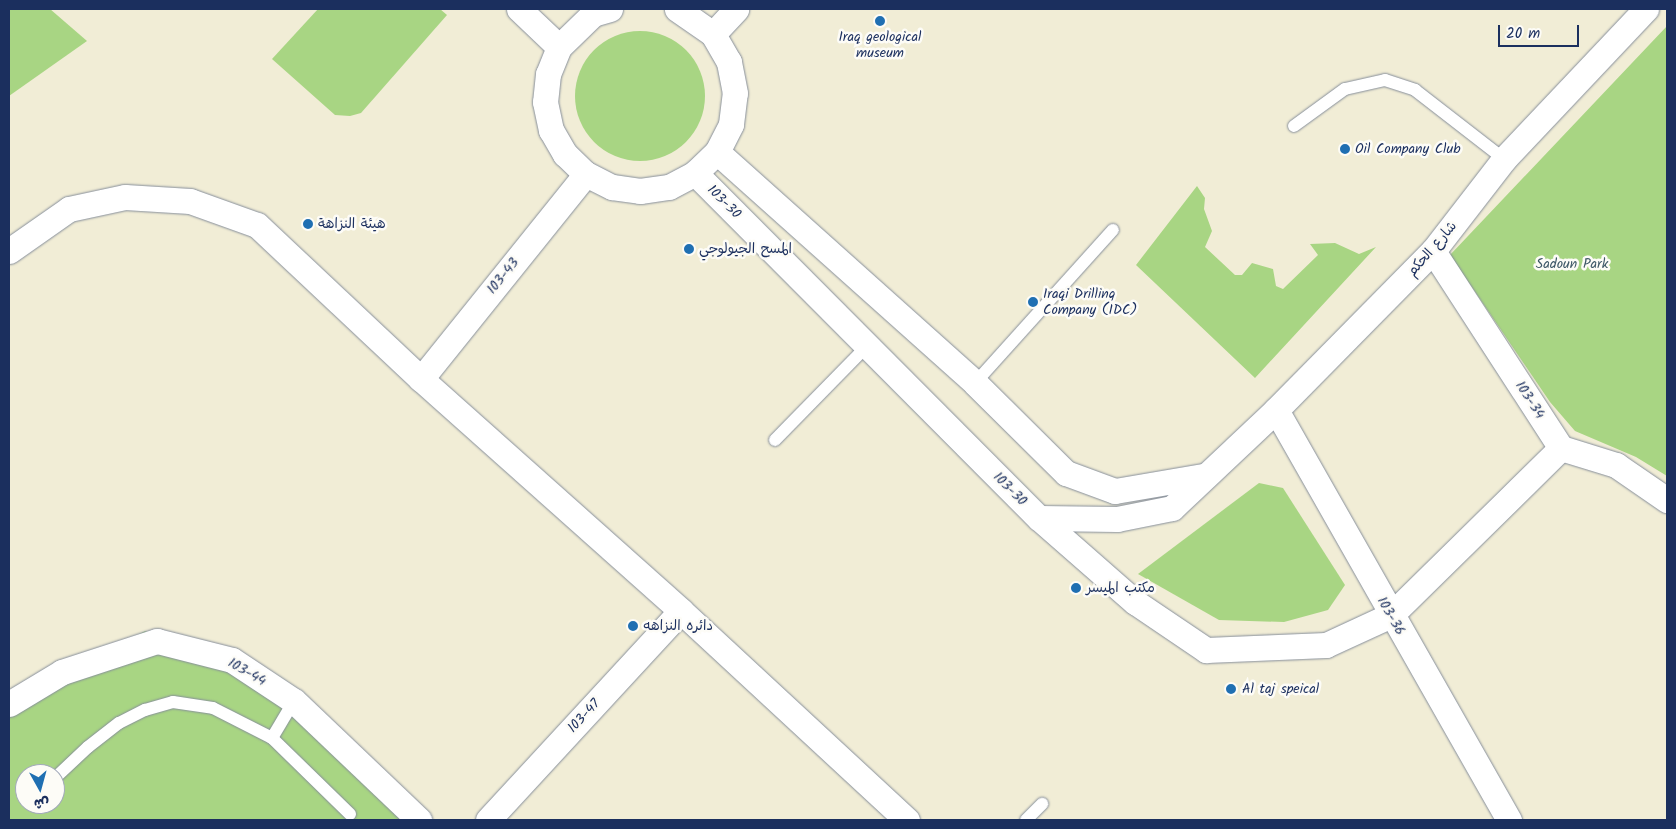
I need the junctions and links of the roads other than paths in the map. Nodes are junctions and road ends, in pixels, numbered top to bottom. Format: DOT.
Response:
graph roads {
  1 [pos="519,9"];
  2 [pos="677,9"];
  3 [pos="736,9"];
  4 [pos="1646,9"];
  5 [pos="597,10"];
  6 [pos="713,34"];
  7 [pos="559,47"];
  8 [pos="1294,126"];
  9 [pos="717,152"];
  10 [pos="1504,160"];
  11 [pos="695,173"];
  12 [pos="586,174"];
  13 [pos="1113,230"];
  14 [pos="9,251"];
  15 [pos="1433,251"];
  16 [pos="867,346"];
  17 [pos="421,379"];
  18 [pos="975,383"];
  19 [pos="1276,410"];
  20 [pos="775,440"];
  21 [pos="1560,448"];
  22 [pos="1203,476"];
  23 [pos="1667,500"];
  24 [pos="1039,518"];
  25 [pos="681,611"];
  26 [pos="1391,615"];
  27 [pos="294,701"];
  28 [pos="9,704"];
  29 [pos="272,738"];
  30 [pos="65,769"];
  31 [pos="1042,804"];
  32 [pos="350,814"];
  33 [pos="419,820"];
  34 [pos="488,820"];
  35 [pos="907,820"];
  36 [pos="1026,820"];
  37 [pos="1509,820"];
  1 -- 7 [label="street"];
  2 -- 6 [label="street"];
  3 -- 6 [label="street"];
  4 -- 10 [label="street, شارع الحكم"];
  5 -- 7 [label="street"];
  6 -- 9 [label="street"];
  7 -- 12 [label="street"];
  8 -- 10 [label="lane"];
  9 -- 11 [label="street"];
  9 -- 18 [label="street"];
  10 -- 15 [label="street, شارع الحكم"];
  11 -- 12 [label="street"];
  11 -- 16 [label="street, 103-30"];
  12 -- 17 [label="street, 103-43"];
  13 -- 18 [label="lane"];
  14 -- 17 [label="street"];
  15 -- 19 [label="street, شارع الحكم"];
  15 -- 21 [label="street, 103-34"];
  16 -- 20 [label="lane"];
  16 -- 24 [label="street, 103-30"];
  17 -- 25 [label="street"];
  18 -- 22 [label="street"];
  19 -- 22 [label="street, شارع الحكم"];
  19 -- 26 [label="street, 103-36"];
  21 -- 23 [label="street"];
  21 -- 26 [label="street, 103-30"];
  22 -- 24 [label="street, شارع الحكم"];
  24 -- 26 [label="street, 103-30"];
  25 -- 34 [label="street, 103-47"];
  25 -- 35 [label="street"];
  26 -- 37 [label="street, 103-36"];
  27 -- 28 [label="street, 103-44"];
  27 -- 29 [label="lane"];
  27 -- 33 [label="street, 103-44"];
  29 -- 30 [label="lane"];
  29 -- 32 [label="lane"];
  31 -- 36 [label="lane"];
}
